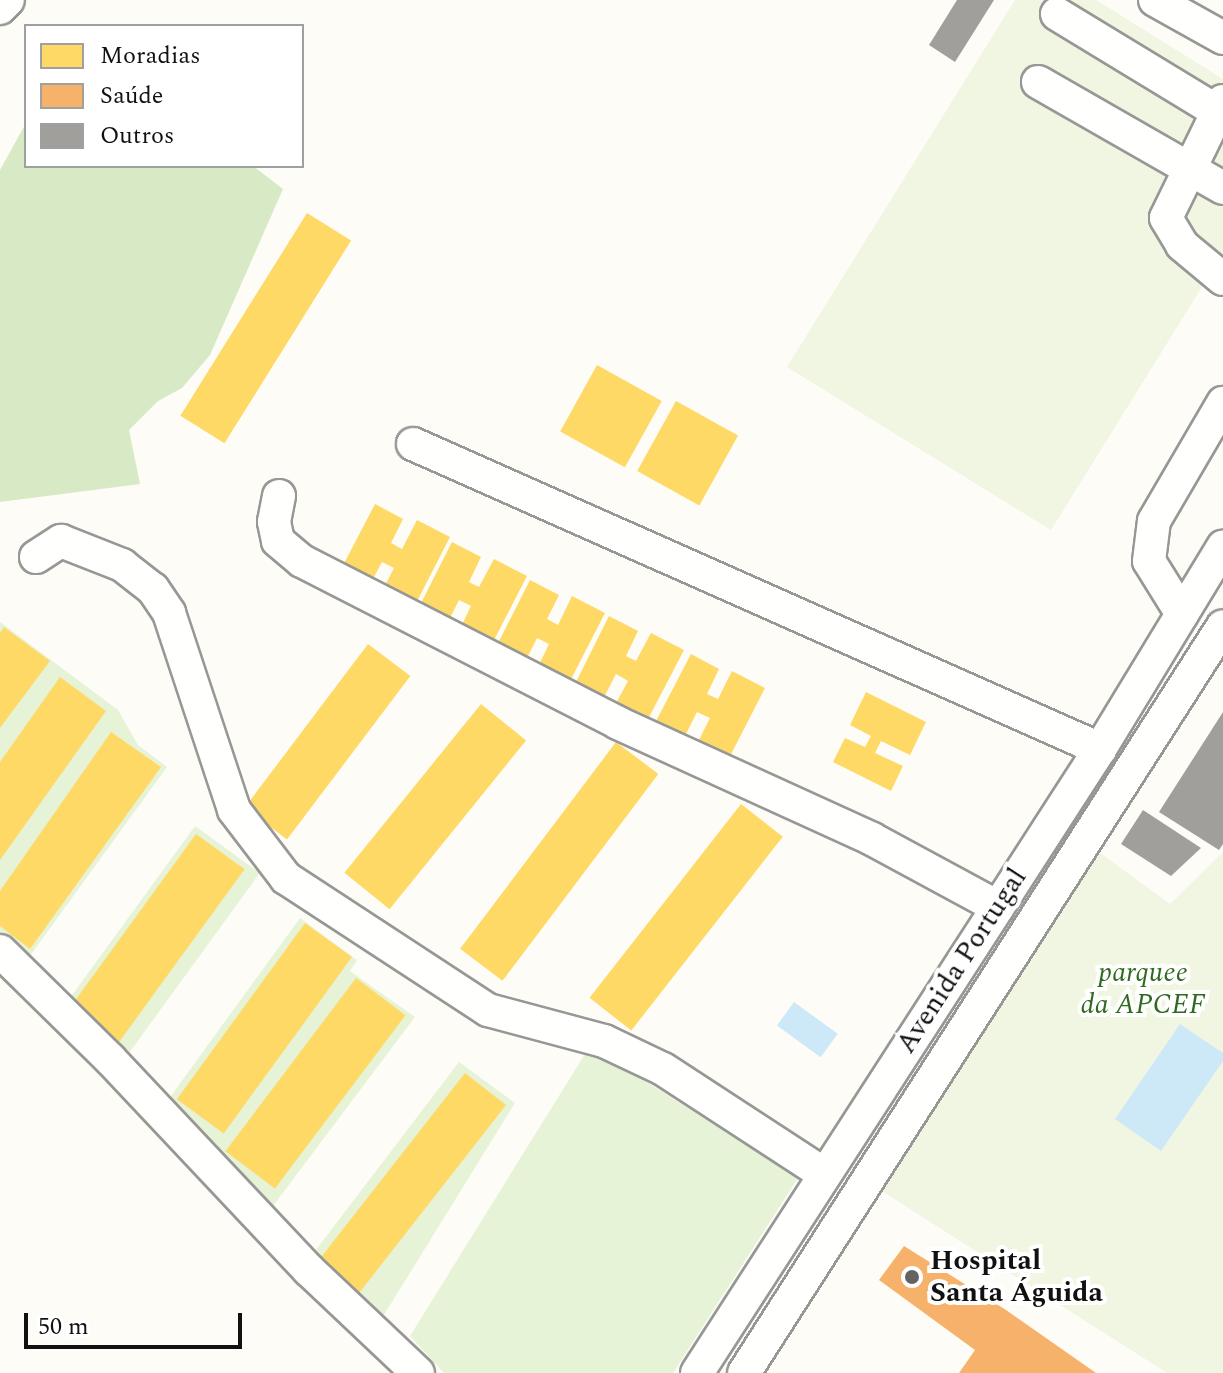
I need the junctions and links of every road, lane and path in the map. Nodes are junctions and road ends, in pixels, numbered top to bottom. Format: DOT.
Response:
graph roads {
  1 [pos="8,0"];
  2 [pos="1155,0"];
  3 [pos="0,8"];
  4 [pos="1057,14"];
  5 [pos="1223,38"];
  6 [pos="1038,82"];
  7 [pos="1221,109"];
  8 [pos="1187,167"];
  9 [pos="1223,188"];
  10 [pos="1223,279"];
  11 [pos="1223,403"];
  12 [pos="413,444"];
  13 [pos="279,496"];
  14 [pos="1223,547"];
  15 [pos="36,557"];
  16 [pos="1182,614"];
  17 [pos="1223,626"];
  18 [pos="1100,749"];
  19 [pos="998,907"];
  20 [pos="0,951"];
  21 [pos="824,1174"];
  22 [pos="418,1373"];
  23 [pos="697,1373"];
  24 [pos="744,1373"];
  1 -- 3 [label="street"];
  2 -- 5 [label="street"];
  4 -- 7 [label="street"];
  6 -- 8 [label="street"];
  7 -- 8 [label="street"];
  8 -- 9 [label="street"];
  8 -- 10 [label="street"];
  11 -- 16 [label="street"];
  12 -- 18 [label="street"];
  13 -- 19 [label="street"];
  14 -- 16 [label="street, Avenida Portugal"];
  15 -- 21 [label="street"];
  16 -- 18 [label="street, Avenida Portugal"];
  17 -- 24 [label="street, Avenida Portugal"];
  18 -- 19 [label="street, Avenida Portugal"];
  19 -- 21 [label="street, Avenida Portugal"];
  20 -- 22 [label="street"];
  21 -- 23 [label="street, Avenida Portugal"];
}
